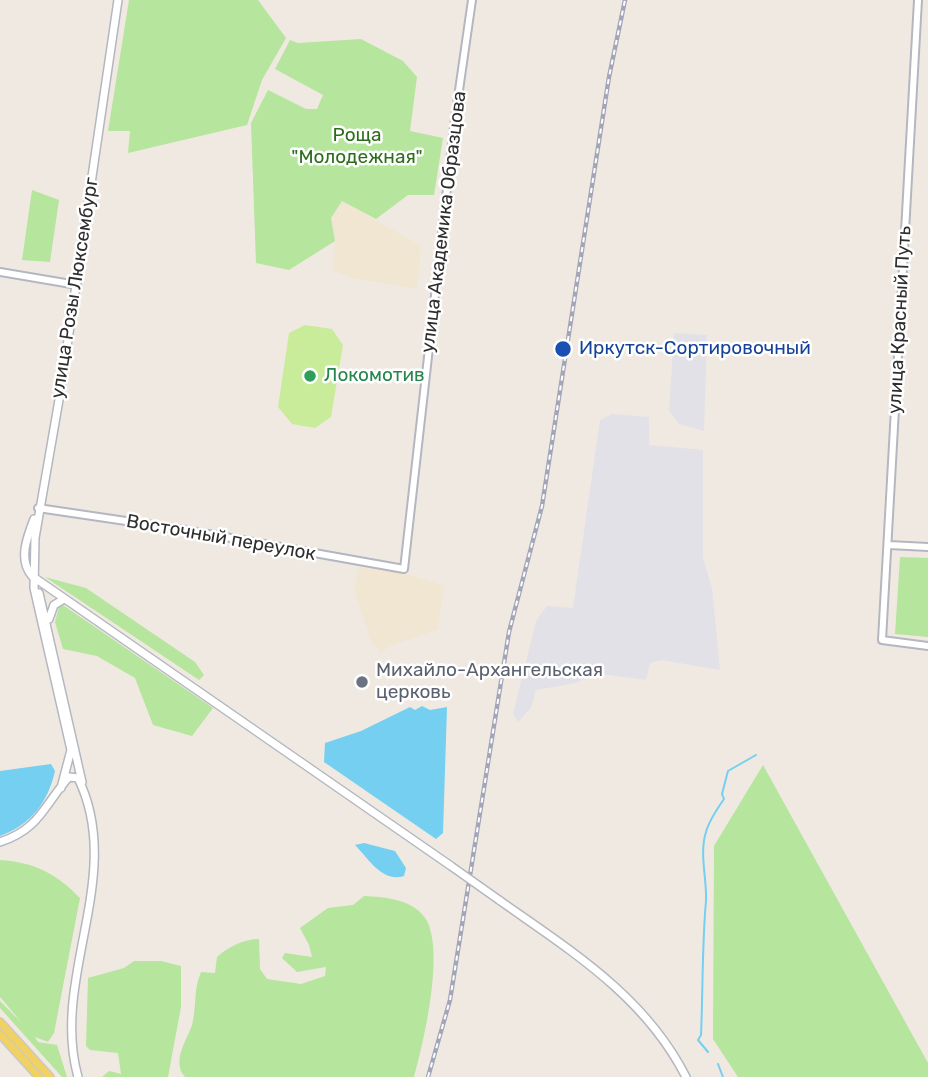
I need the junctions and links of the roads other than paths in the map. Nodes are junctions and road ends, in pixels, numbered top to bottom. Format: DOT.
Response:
graph roads {
  1 [pos="118,0"];
  2 [pos="472,0"];
  3 [pos="918,0"];
  4 [pos="0,272"];
  5 [pos="77,285"];
  6 [pos="38,508"];
  7 [pos="889,545"];
  8 [pos="928,547"];
  9 [pos="404,569"];
  10 [pos="32,576"];
  11 [pos="64,599"];
  12 [pos="48,624"];
  13 [pos="928,646"];
  14 [pos="52,658"];
  15 [pos="69,729"];
  16 [pos="61,788"];
  17 [pos="82,788"];
  18 [pos="0,842"];
  19 [pos="0,1022"];
  20 [pos="0,1034"];
  21 [pos="39,1077"];
  22 [pos="50,1077"];
  23 [pos="78,1077"];
  24 [pos="686,1077"];
  1 -- 5 [label="main road, улица Розы Люксембург"];
  2 -- 9 [label="street, улица Академика Образцова"];
  3 -- 7 [label="street, улица Красный Путь"];
  4 -- 5 [label="street"];
  5 -- 6 [label="main road, улица Розы Люксембург"];
  6 -- 9 [label="street, Восточный переулок"];
  6 -- 10 [label="main road, улица Розы Люксембург"];
  7 -- 8 [label="street"];
  7 -- 13 [label="street, улица Красный Путь"];
  10 -- 11 [label="main road"];
  10 -- 12 [label="main road, улица Розы Люксембург"];
  10 -- 14 [label="main road, улица Розы Люксембург"];
  11 -- 12 [label="main road"];
  11 -- 24 [label="main road, bridge"];
  12 -- 14 [label="main road, улица Розы Люксембург"];
  14 -- 15 [label="main road, улица Розы Люксембург"];
  15 -- 16 [label="main road, улица Розы Люксембург"];
  15 -- 17 [label="main road, улица Розы Люксембург"];
  16 -- 17 [label="main road"];
  16 -- 18 [label="main road, улица Розы Люксембург"];
  17 -- 23 [label="main road, улица Розы Люксембург"];
  19 -- 22 [label="main road"];
  20 -- 21 [label="main road"];
}
